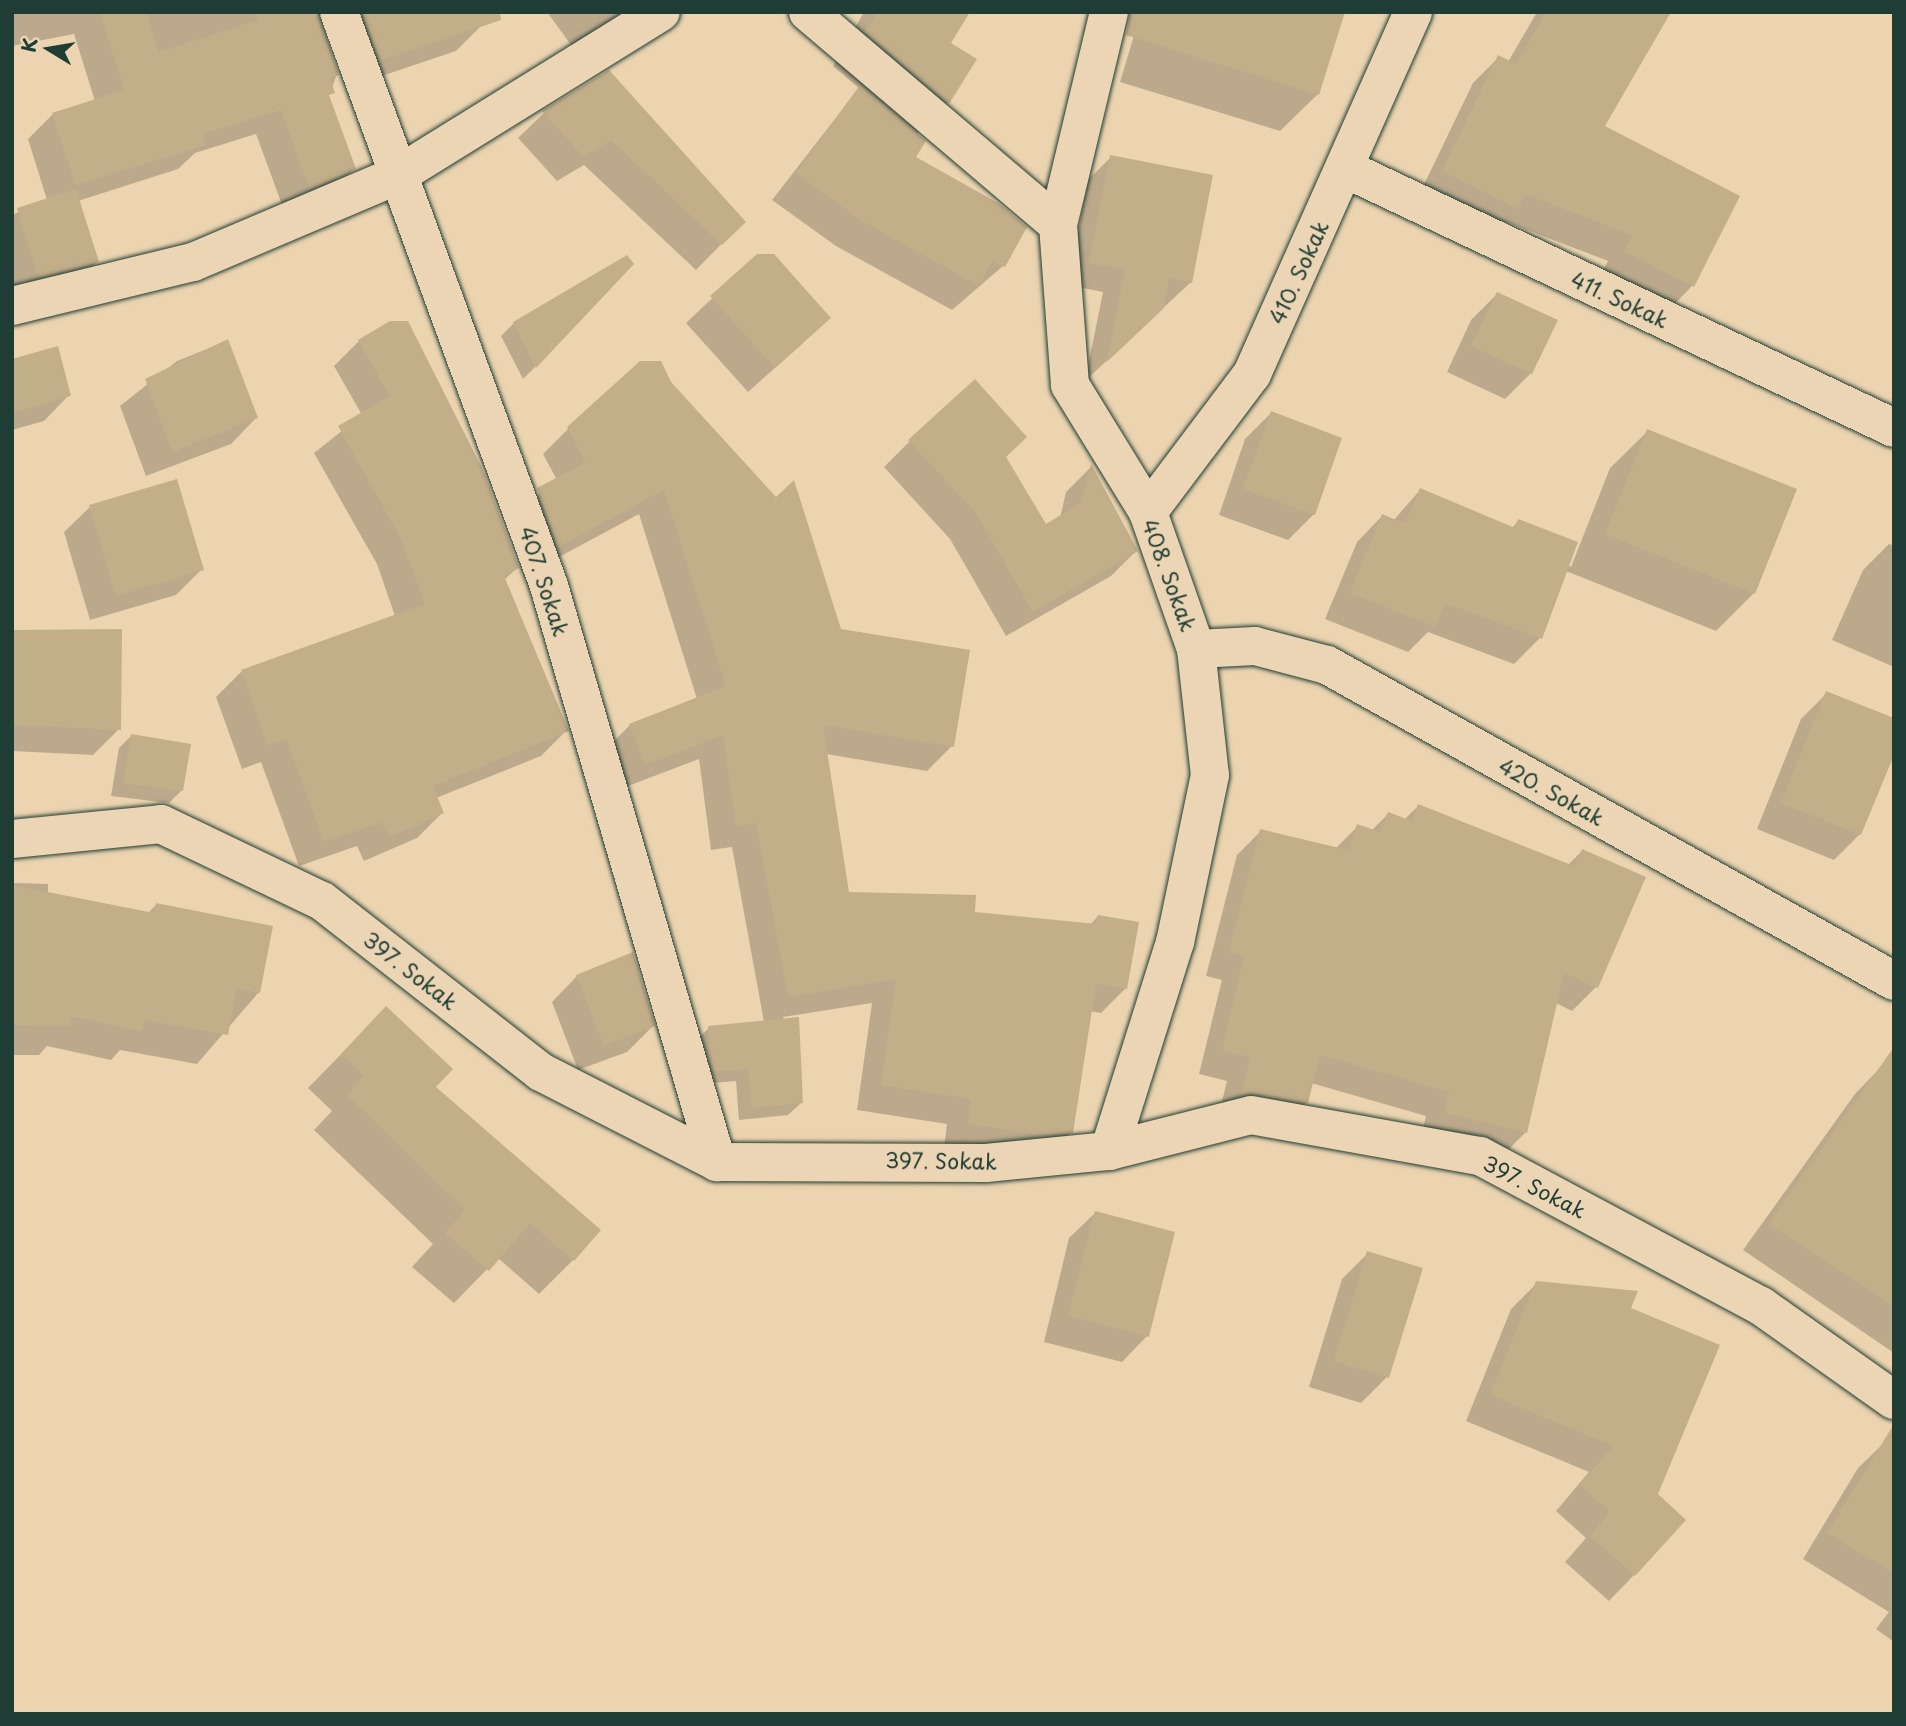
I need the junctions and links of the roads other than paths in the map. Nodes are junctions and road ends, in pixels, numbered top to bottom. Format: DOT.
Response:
graph roads {
  1 [pos="339,12"];
  2 [pos="662,12"];
  3 [pos="807,12"];
  4 [pos="1109,12"];
  5 [pos="1413,12"];
  6 [pos="1346,169"];
  7 [pos="398,175"];
  8 [pos="1058,225"];
  9 [pos="12,306"];
  10 [pos="1894,428"];
  11 [pos="1148,512"];
  12 [pos="1196,649"];
  13 [pos="12,839"];
  14 [pos="1894,981"];
  15 [pos="1109,1151"];
  16 [pos="718,1162"];
  17 [pos="1894,1400"];
  1 -- 7 [label="street, 407. Sokak"];
  2 -- 7 [label="street"];
  3 -- 8 [label="street"];
  4 -- 8 [label="street, 408. Sokak"];
  5 -- 6 [label="street, 410. Sokak"];
  6 -- 10 [label="street, 411. Sokak"];
  6 -- 11 [label="street, 410. Sokak"];
  7 -- 9 [label="street"];
  7 -- 16 [label="street, 407. Sokak"];
  8 -- 11 [label="street, 408. Sokak"];
  11 -- 12 [label="street, 408. Sokak"];
  12 -- 14 [label="street, 420. Sokak"];
  12 -- 15 [label="street, 408. Sokak"];
  13 -- 16 [label="street, 397. Sokak"];
  15 -- 16 [label="street, 397. Sokak"];
  15 -- 17 [label="street, 397. Sokak"];
}
